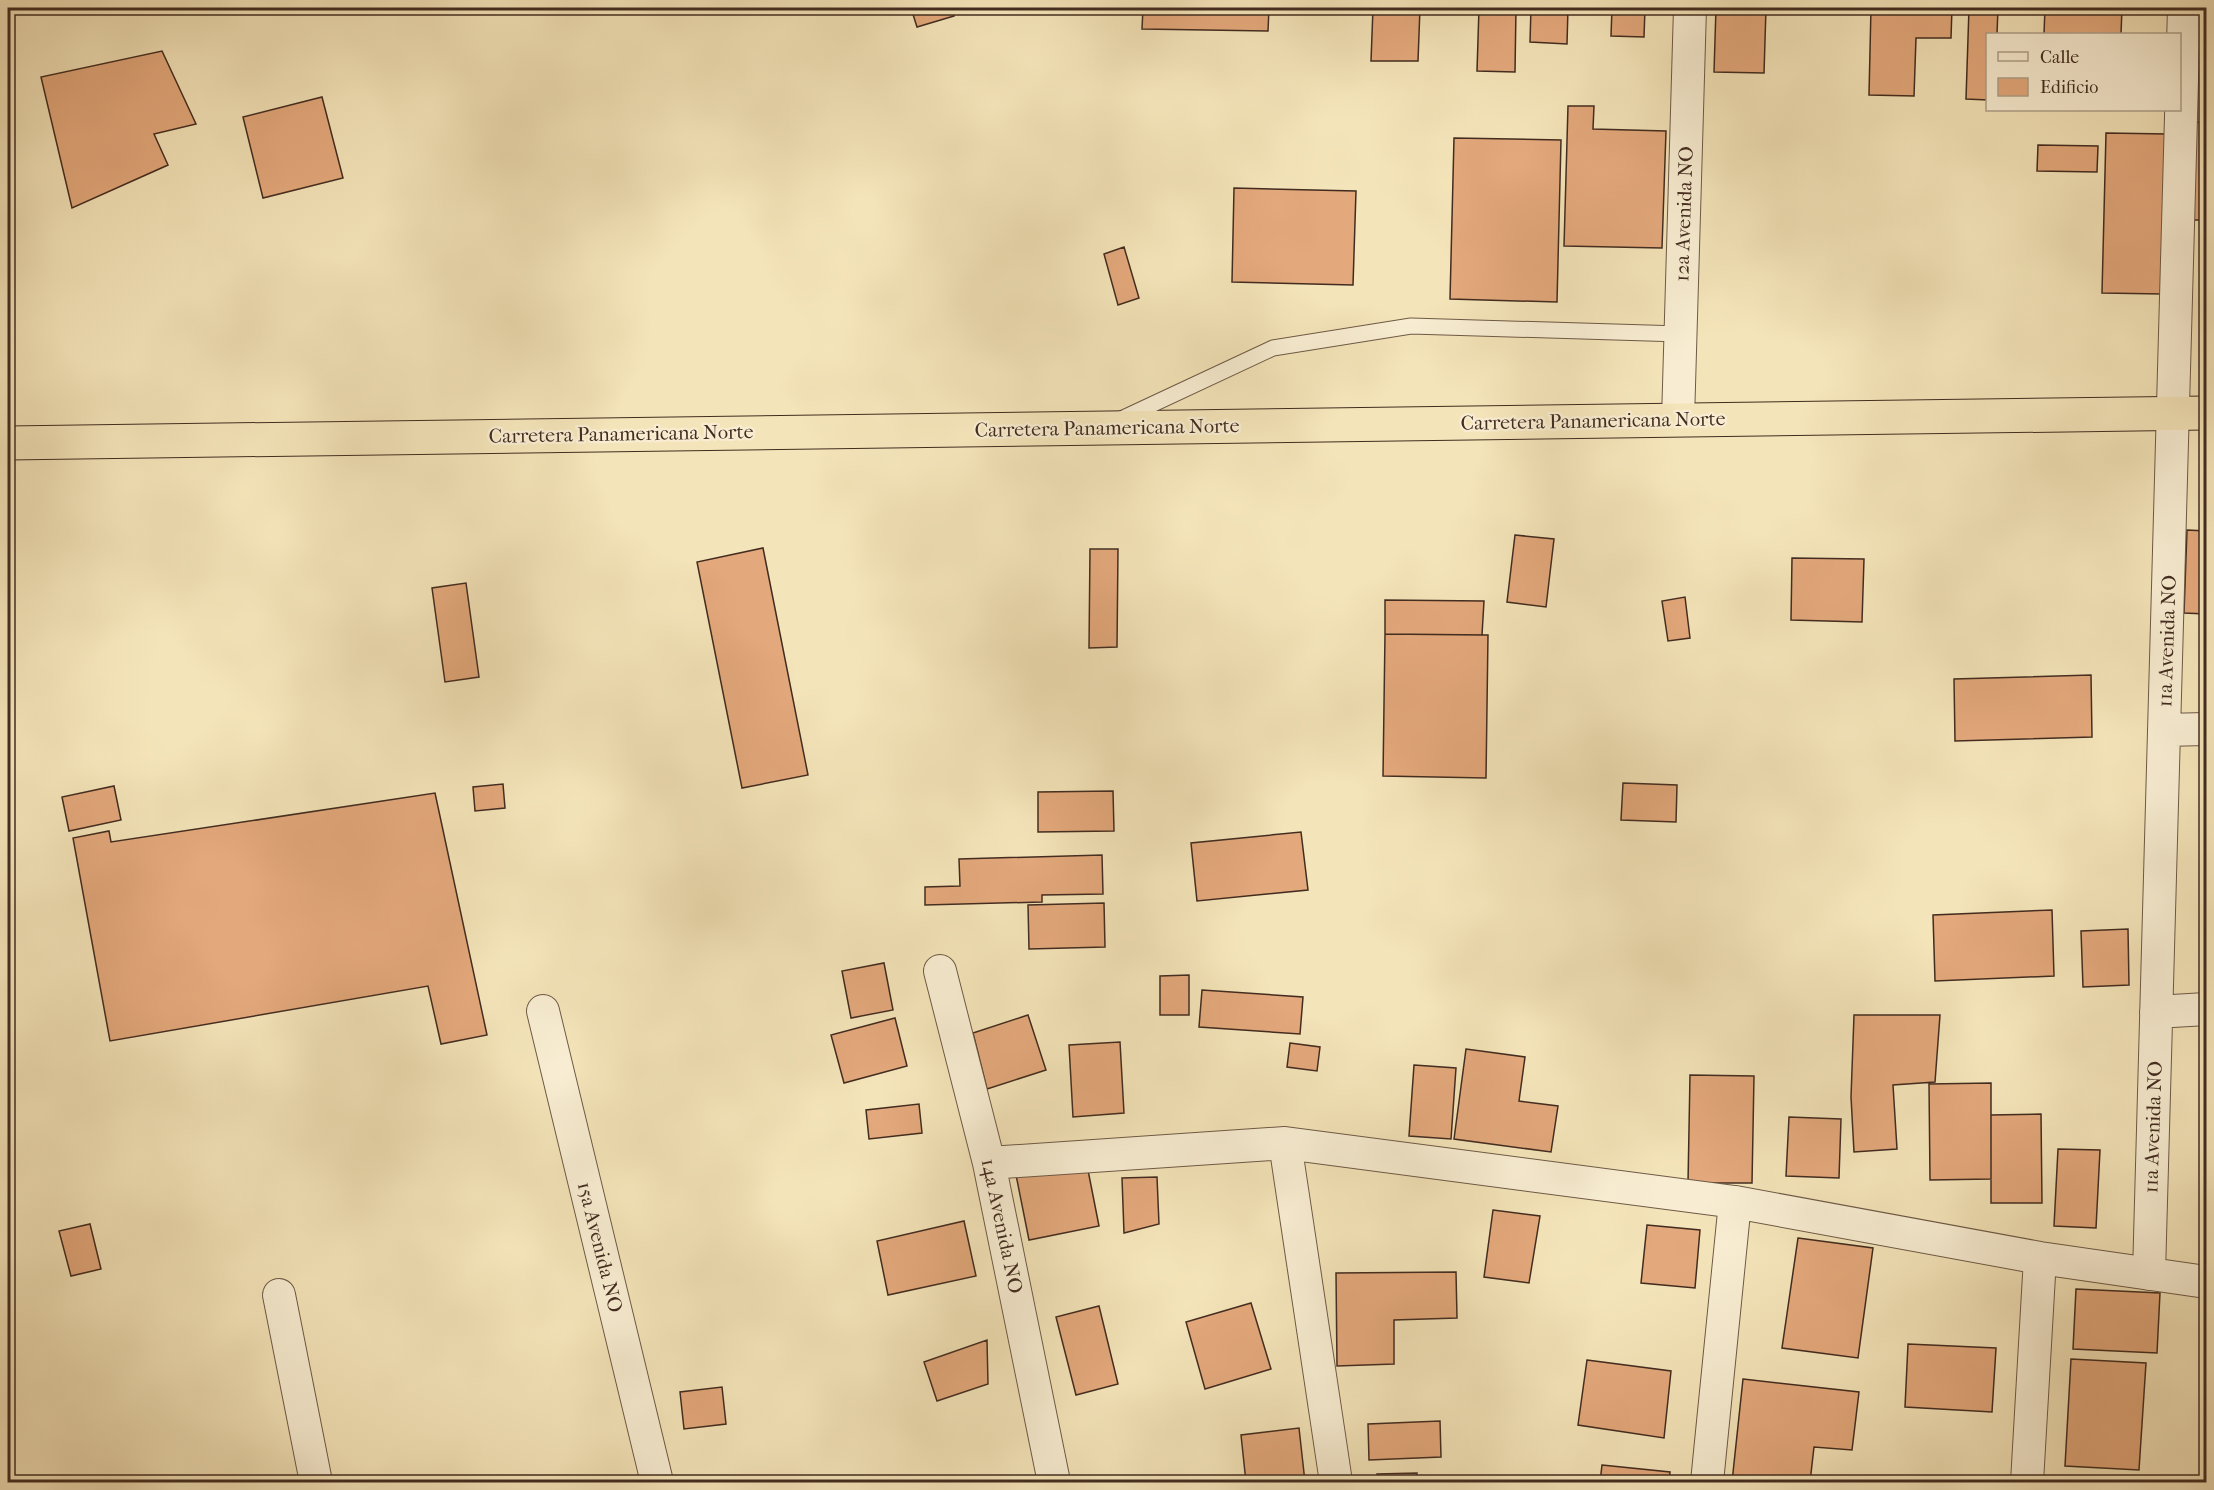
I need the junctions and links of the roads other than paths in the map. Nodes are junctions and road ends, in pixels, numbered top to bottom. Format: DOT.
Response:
graph roads {
  1 [pos="1690,8"];
  2 [pos="2184,8"];
  3 [pos="1681,334"];
  4 [pos="2173,413"];
  5 [pos="2206,413"];
  6 [pos="1678,420"];
  7 [pos="1102,428"];
  8 [pos="8,443"];
  9 [pos="2206,729"];
  10 [pos="2164,730"];
  11 [pos="940,971"];
  12 [pos="2206,1010"];
  13 [pos="543,1011"];
  14 [pos="2157,1012"];
  15 [pos="1285,1143"];
  16 [pos="989,1162"];
  17 [pos="1735,1202"];
  18 [pos="2040,1258"];
  19 [pos="2149,1274"];
  20 [pos="2206,1282"];
  21 [pos="279,1295"];
  22 [pos="316,1482"];
  23 [pos="657,1482"];
  24 [pos="1054,1482"];
  25 [pos="1336,1482"];
  26 [pos="1707,1482"];
  27 [pos="2027,1482"];
  1 -- 3 [label="street, 12a Avenida NO"];
  2 -- 4 [label="street, 11a Avenida NO"];
  3 -- 6 [label="street, 12a Avenida NO"];
  3 -- 7 [label="lane"];
  4 -- 5 [label="highway, Carretera Panamericana Norte"];
  4 -- 6 [label="highway, Carretera Panamericana Norte"];
  4 -- 10 [label="street, 11a Avenida NO"];
  6 -- 7 [label="highway, Carretera Panamericana Norte"];
  7 -- 8 [label="highway, Carretera Panamericana Norte"];
  9 -- 10 [label="street"];
  10 -- 14 [label="street, 11a Avenida NO"];
  11 -- 16 [label="street, 14a Avenida NO"];
  12 -- 14 [label="street"];
  13 -- 23 [label="street, 15a Avenida NO"];
  14 -- 19 [label="street, 11a Avenida NO"];
  15 -- 16 [label="street"];
  15 -- 17 [label="street"];
  15 -- 25 [label="street"];
  16 -- 24 [label="street, 14a Avenida NO"];
  17 -- 18 [label="street"];
  17 -- 26 [label="street"];
  18 -- 19 [label="street"];
  18 -- 27 [label="street"];
  19 -- 20 [label="street"];
  21 -- 22 [label="street"];
}
